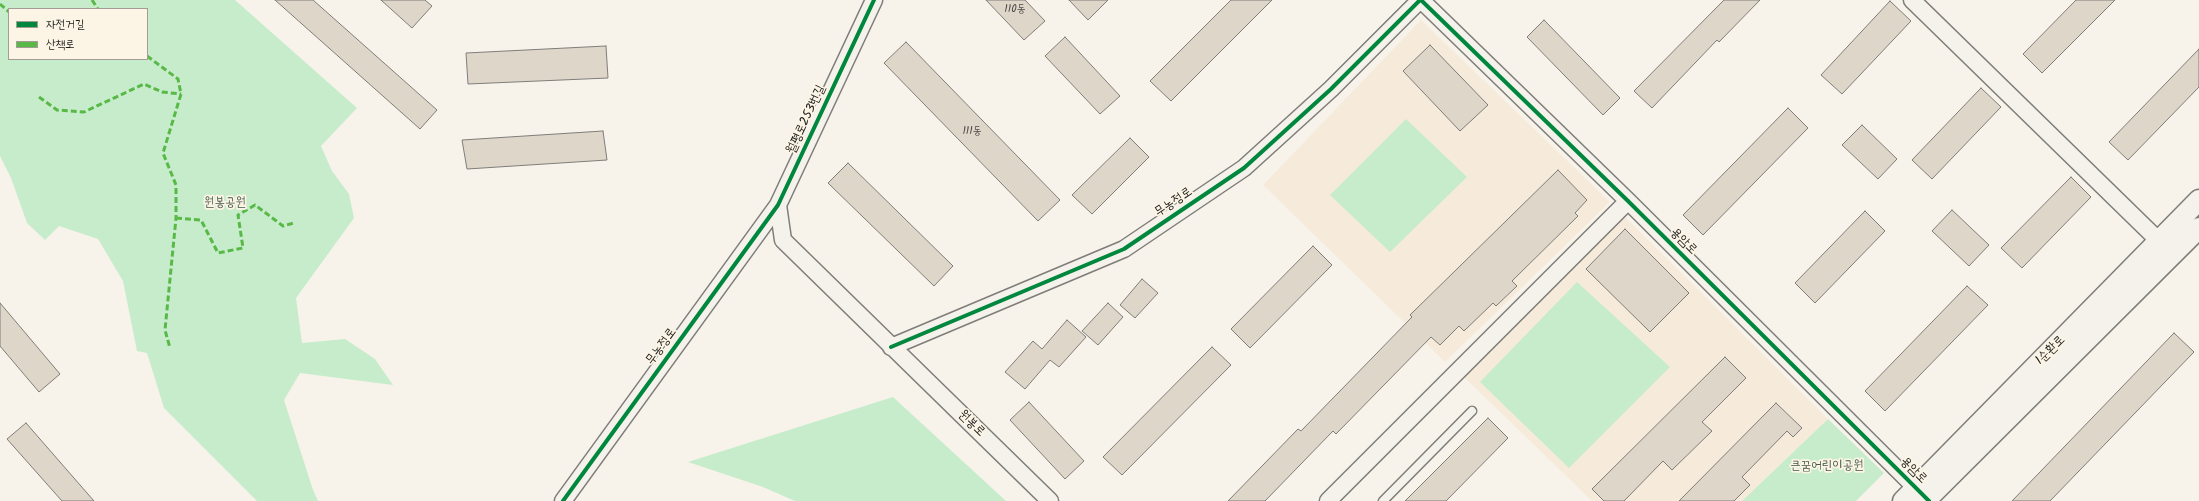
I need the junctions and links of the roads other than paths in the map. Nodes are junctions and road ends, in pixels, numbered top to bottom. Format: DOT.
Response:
graph roads {
  1 [pos="874,0"];
  2 [pos="1420,0"];
  3 [pos="1912,0"];
  4 [pos="2199,200"];
  5 [pos="1628,201"];
  6 [pos="778,205"];
  7 [pos="2199,228"];
  8 [pos="2159,241"];
  9 [pos="891,347"];
  10 [pos="1472,411"];
  11 [pos="1920,498"];
  12 [pos="563,501"];
  13 [pos="1050,501"];
  14 [pos="1328,501"];
  15 [pos="1383,501"];
  1 -- 6 [label="street, 월평로253번길"];
  2 -- 5 [label="street, 용암로"];
  2 -- 9 [label="street, 무농정로"];
  3 -- 8 [label="street"];
  4 -- 8 [label="street, 1순환로"];
  5 -- 11 [label="street, 용암로"];
  5 -- 14 [label="street"];
  6 -- 9 [label="street"];
  6 -- 12 [label="street, 무농정로"];
  7 -- 11 [label="street, 1순환로"];
  8 -- 11 [label="street, 1순환로"];
  9 -- 13 [label="street, 원봉로"];
  10 -- 15 [label="lane"];
}
